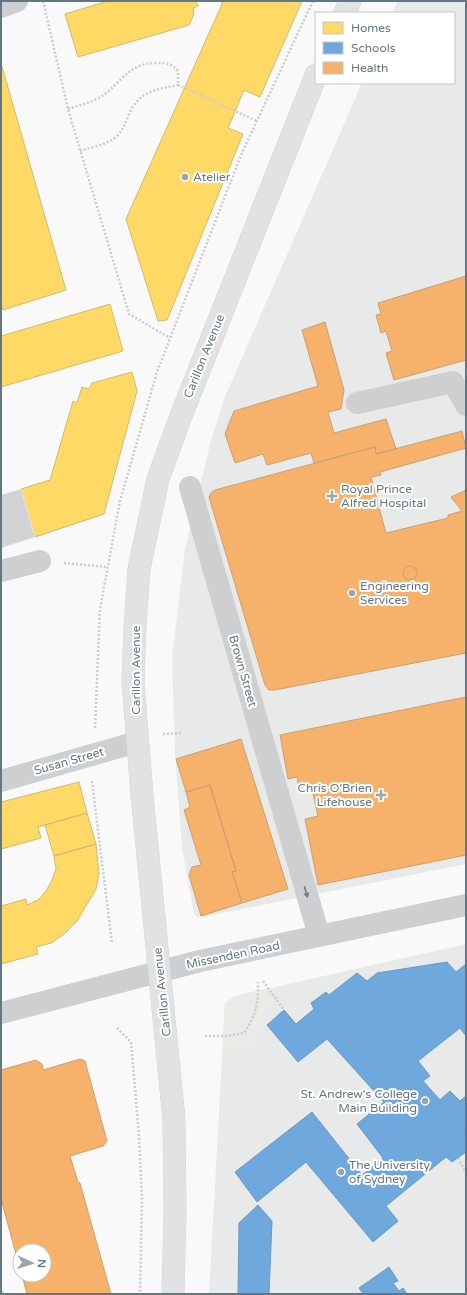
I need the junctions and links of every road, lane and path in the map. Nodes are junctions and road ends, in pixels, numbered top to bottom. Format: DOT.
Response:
graph roads {
  1 [pos="17,1"];
  2 [pos="43,1"];
  3 [pos="350,1"];
  4 [pos="1,7"];
  5 [pos="345,12"];
  6 [pos="315,78"];
  7 [pos="178,85"];
  8 [pos="68,109"];
  9 [pos="257,121"];
  10 [pos="80,151"];
  11 [pos="170,338"];
  12 [pos="357,403"];
  13 [pos="466,405"];
  14 [pos="190,487"];
  15 [pos="40,561"];
  16 [pos="108,567"];
  17 [pos="1,571"];
  18 [pos="183,733"];
  19 [pos="163,734"];
  20 [pos="137,742"];
  21 [pos="92,778"];
  22 [pos="1,780"];
  23 [pos="466,905"];
  24 [pos="319,936"];
  25 [pos="112,944"];
  26 [pos="160,972"];
  27 [pos="263,981"];
  28 [pos="258,982"];
  29 [pos="284,1010"];
  30 [pos="1,1013"];
  31 [pos="117,1028"];
  32 [pos="205,1036"];
  33 [pos="458,1158"];
  34 [pos="466,1173"];
  35 [pos="1,1287"];
  36 [pos="3,1294"];
  37 [pos="140,1294"];
  38 [pos="173,1294"];
  1 -- 4 [label="street"];
  2 -- 8 [label="path"];
  3 -- 5 [label="main road"];
  6 -- 20 [label="main road, Carillon Avenue"];
  7 -- 8 [label="path"];
  7 -- 9 [label="path"];
  7 -- 10 [label="path"];
  8 -- 10 [label="path"];
  10 -- 11 [label="path"];
  12 -- 13 [label="street"];
  14 -- 24 [label="street, Brown Street, one-way"];
  15 -- 16 [label="path"];
  15 -- 17 [label="street"];
  18 -- 19 [label="path"];
  20 -- 22 [label="street, Susan Street"];
  20 -- 26 [label="main road, Carillon Avenue"];
  21 -- 25 [label="path"];
  23 -- 24 [label="street, Missenden Road"];
  24 -- 26 [label="street, Missenden Road"];
  26 -- 30 [label="street, Missenden Road"];
  26 -- 38 [label="main road, Carillon Avenue"];
  27 -- 29 [label="path"];
  28 -- 32 [label="path"];
  31 -- 37 [label="path"];
  33 -- 34 [label="path"];
  35 -- 36 [label="path"];
}
